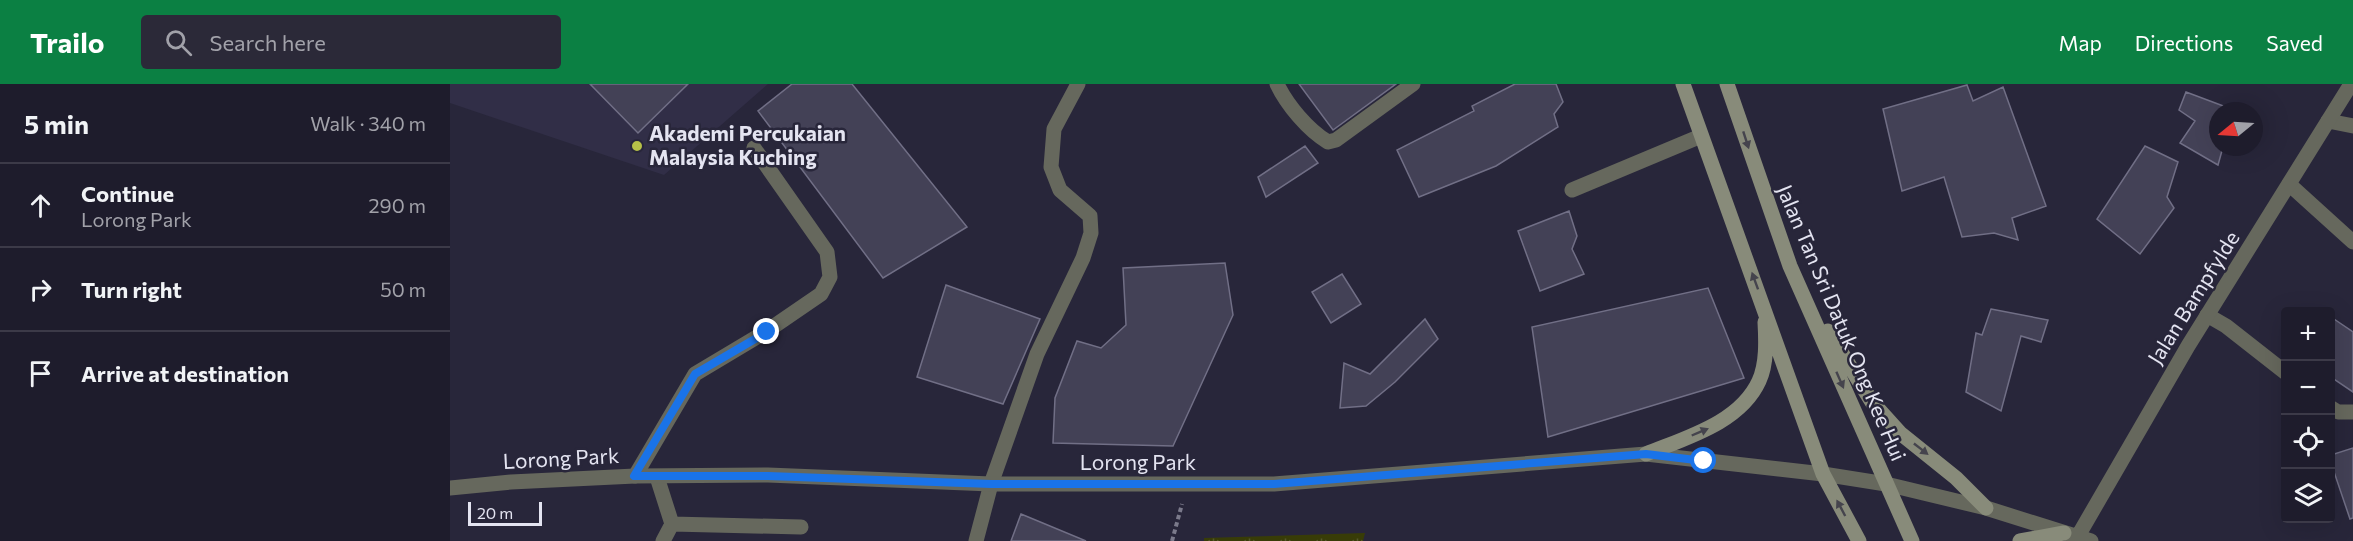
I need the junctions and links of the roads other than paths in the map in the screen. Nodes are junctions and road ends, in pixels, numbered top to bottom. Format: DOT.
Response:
graph roads {
  1 [pos="1078,84"];
  2 [pos="1276,84"];
  3 [pos="1413,84"];
  4 [pos="1683,84"];
  5 [pos="1728,84"];
  6 [pos="2351,84"];
  7 [pos="2328,121"];
  8 [pos="2353,126"];
  9 [pos="1701,136"];
  10 [pos="754,148"];
  11 [pos="2289,184"];
  12 [pos="1572,190"];
  13 [pos="2353,242"];
  14 [pos="1790,266"];
  15 [pos="1764,305"];
  16 [pos="2207,315"];
  17 [pos="2281,369"];
  18 [pos="2335,410"];
  19 [pos="2353,412"];
  20 [pos="1646,454"];
  21 [pos="1823,474"];
  22 [pos="634,476"];
  23 [pos="657,477"];
  24 [pos="991,484"];
  25 [pos="1886,484"];
  26 [pos="450,488"];
  27 [pos="1986,508"];
  28 [pos="672,524"];
  29 [pos="801,527"];
  30 [pos="2078,537"];
  31 [pos="663,541"];
  32 [pos="976,541"];
  33 [pos="1859,541"];
  34 [pos="1912,541"];
  35 [pos="2020,541"];
  1 -- 24 [label="street"];
  2 -- 3 [label="street"];
  4 -- 9 [label="main road"];
  5 -- 14 [label="main road, Jalan Tan Sri Datuk Ong Kee Hui, one-way"];
  6 -- 7 [label="street, Jalan Bampfylde"];
  7 -- 8 [label="street"];
  7 -- 11 [label="street, Jalan Bampfylde"];
  9 -- 12 [label="street"];
  15 -- 9 [label="main road, one-way"];
  10 -- 22 [label="street"];
  11 -- 13 [label="street"];
  11 -- 16 [label="street, Jalan Bampfylde"];
  14 -- 25 [label="main road, Jalan Tan Sri Datuk Ong Kee Hui, one-way"];
  14 -- 27 [label="main road, one-way"];
  20 -- 15 [label="main road, one-way"];
  15 -- 21 [label="main road"];
  16 -- 17 [label="street"];
  16 -- 30 [label="street, Jalan Bampfylde"];
  18 -- 19 [label="street"];
  20 -- 21 [label="street, Lorong Park"];
  20 -- 24 [label="street, Lorong Park"];
  21 -- 25 [label="street, Lorong Park"];
  33 -- 21 [label="main road, one-way"];
  22 -- 23 [label="street, Lorong Park"];
  22 -- 26 [label="street, Lorong Park"];
  23 -- 24 [label="street, Lorong Park"];
  23 -- 28 [label="street"];
  24 -- 32 [label="street"];
  25 -- 27 [label="street, Lorong Park"];
  25 -- 34 [label="main road, Jalan Tan Sri Datuk Ong Kee Hui"];
  27 -- 30 [label="street, Lorong Park"];
  28 -- 29 [label="street"];
  28 -- 31 [label="street"];
  30 -- 35 [label="main road"];
}
